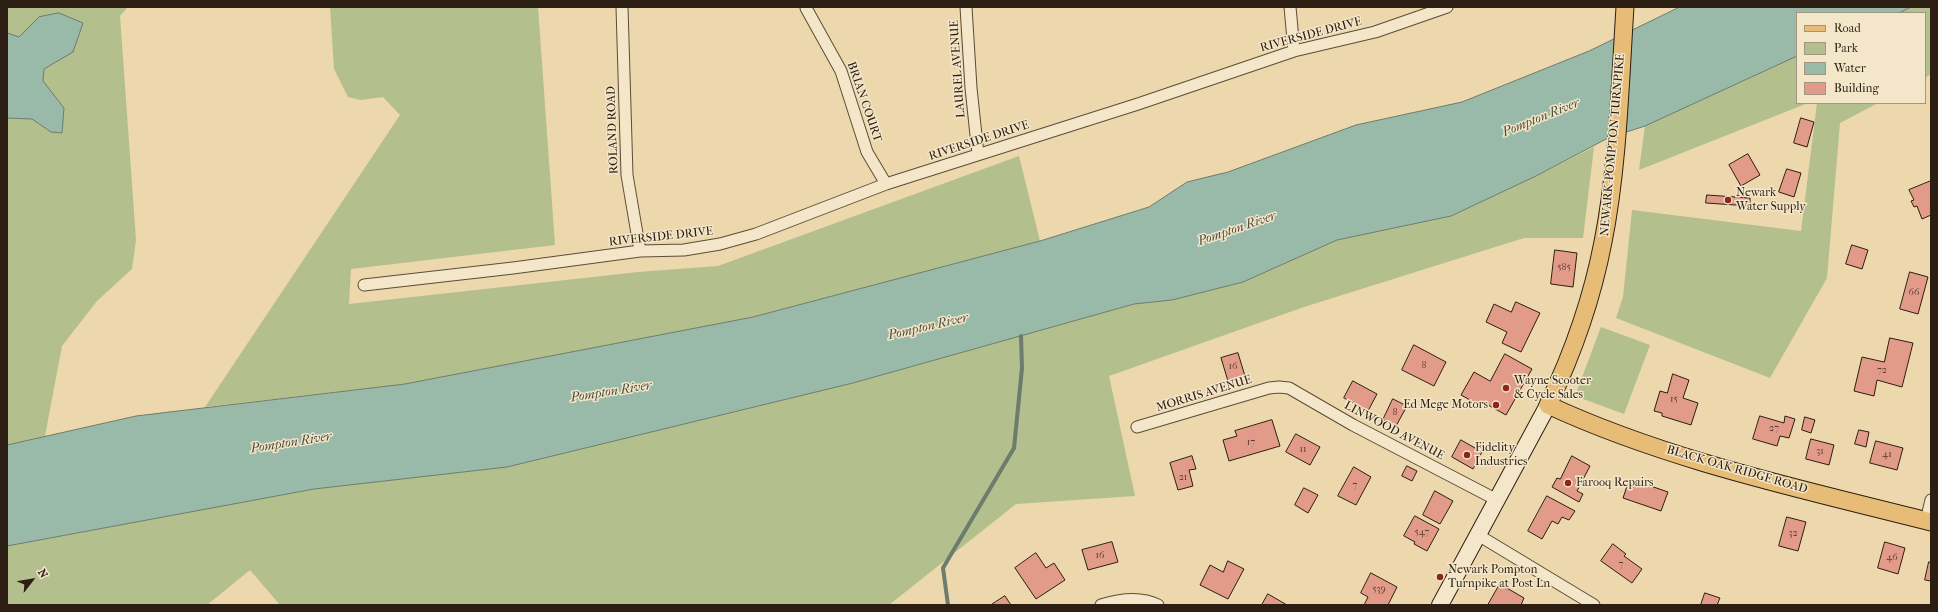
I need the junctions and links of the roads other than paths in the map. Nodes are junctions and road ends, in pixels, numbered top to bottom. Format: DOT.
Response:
graph roads {
  1 [pos="622,7"];
  2 [pos="966,7"];
  3 [pos="1290,7"];
  4 [pos="1446,7"];
  5 [pos="806,8"];
  6 [pos="1625,14"];
  7 [pos="1294,51"];
  8 [pos="978,154"];
  9 [pos="886,184"];
  10 [pos="640,251"];
  11 [pos="364,285"];
  12 [pos="1279,387"];
  13 [pos="1548,405"];
  14 [pos="1137,427"];
  15 [pos="1497,500"];
  16 [pos="1931,500"];
  17 [pos="1928,522"];
  18 [pos="1478,535"];
  19 [pos="1101,605"];
  20 [pos="1158,605"];
  21 [pos="1440,605"];
  22 [pos="1594,605"];
  1 -- 10 [label="street, ROLAND ROAD"];
  2 -- 8 [label="street, LAUREL AVENUE"];
  3 -- 7 [label="street"];
  4 -- 7 [label="street, RIVERSIDE DRIVE"];
  5 -- 9 [label="street, BRIAN COURT"];
  6 -- 13 [label="main road, NEWARK-POMPTON TURNPIKE"];
  7 -- 8 [label="street, RIVERSIDE DRIVE"];
  8 -- 9 [label="street, RIVERSIDE DRIVE"];
  9 -- 10 [label="street, RIVERSIDE DRIVE"];
  10 -- 11 [label="street, RIVERSIDE DRIVE"];
  12 -- 14 [label="street, MORRIS AVENUE"];
  12 -- 15 [label="street, LINWOOD AVENUE"];
  13 -- 15 [label="main road, NEWARK-POMPTON TURNPIKE"];
  13 -- 17 [label="main road, BLACK OAK RIDGE ROAD"];
  15 -- 18 [label="main road, NEWARK-POMPTON TURNPIKE"];
  16 -- 17 [label="street"];
  18 -- 21 [label="main road, NEWARK-POMPTON TURNPIKE"];
  18 -- 22 [label="street"];
  19 -- 20 [label="street"];
}
